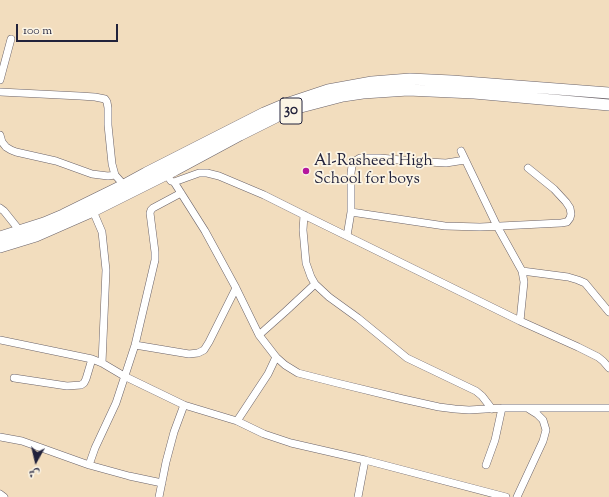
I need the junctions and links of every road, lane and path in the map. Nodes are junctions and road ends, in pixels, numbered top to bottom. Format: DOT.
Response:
graph roads {
  1 [pos="11,39"];
  2 [pos="0,80"];
  3 [pos="474,88"];
  4 [pos="0,92"];
  5 [pos="609,93"];
  6 [pos="609,104"];
  7 [pos="0,135"];
  8 [pos="461,151"];
  9 [pos="465,160"];
  10 [pos="528,168"];
  11 [pos="115,176"];
  12 [pos="170,178"];
  13 [pos="124,185"];
  14 [pos="181,193"];
  15 [pos="0,208"];
  16 [pos="93,211"];
  17 [pos="351,212"];
  18 [pos="304,215"];
  19 [pos="497,226"];
  20 [pos="20,231"];
  21 [pos="347,236"];
  22 [pos="0,237"];
  23 [pos="0,247"];
  24 [pos="522,271"];
  25 [pos="315,284"];
  26 [pos="236,288"];
  27 [pos="609,312"];
  28 [pos="520,321"];
  29 [pos="259,335"];
  30 [pos="0,340"];
  31 [pos="135,345"];
  32 [pos="276,357"];
  33 [pos="92,359"];
  34 [pos="102,363"];
  35 [pos="609,368"];
  36 [pos="124,376"];
  37 [pos="14,378"];
  38 [pos="184,405"];
  39 [pos="502,408"];
  40 [pos="529,408"];
  41 [pos="609,408"];
  42 [pos="492,409"];
  43 [pos="237,421"];
  44 [pos="0,437"];
  45 [pos="365,460"];
  46 [pos="89,465"];
  47 [pos="486,465"];
  48 [pos="162,483"];
  49 [pos="0,494"];
  50 [pos="3,497"];
  51 [pos="159,497"];
  52 [pos="358,497"];
  53 [pos="506,497"];
  54 [pos="517,497"];
  1 -- 2 [label="street"];
  3 -- 5 [label="main road, 30"];
  3 -- 6 [label="main road, 30"];
  3 -- 12 [label="main road, 30"];
  3 -- 13 [label="main road, 30"];
  4 -- 11 [label="street"];
  7 -- 11 [label="street"];
  8 -- 9 [label="street"];
  9 -- 17 [label="street"];
  9 -- 19 [label="street"];
  10 -- 19 [label="street"];
  11 -- 13 [label="street"];
  12 -- 14 [label="street"];
  12 -- 16 [label="main road, 30"];
  12 -- 18 [label="street"];
  13 -- 20 [label="main road, 30"];
  14 -- 26 [label="street"];
  14 -- 31 [label="street"];
  15 -- 20 [label="street"];
  16 -- 23 [label="main road, 30"];
  16 -- 34 [label="street"];
  17 -- 19 [label="street"];
  17 -- 21 [label="street"];
  18 -- 21 [label="street"];
  18 -- 25 [label="street"];
  19 -- 24 [label="street"];
  20 -- 22 [label="main road, 30"];
  21 -- 28 [label="street"];
  24 -- 27 [label="street"];
  24 -- 28 [label="street"];
  25 -- 29 [label="street"];
  25 -- 42 [label="street"];
  26 -- 29 [label="street"];
  26 -- 31 [label="street"];
  28 -- 35 [label="street"];
  29 -- 32 [label="street"];
  30 -- 33 [label="street"];
  31 -- 36 [label="street"];
  32 -- 42 [label="street"];
  32 -- 43 [label="street"];
  33 -- 34 [label="street"];
  33 -- 37 [label="street"];
  34 -- 36 [label="street"];
  36 -- 38 [label="street"];
  36 -- 46 [label="street"];
  38 -- 43 [label="street"];
  38 -- 48 [label="street"];
  39 -- 40 [label="street"];
  39 -- 42 [label="street"];
  39 -- 47 [label="street"];
  40 -- 41 [label="street"];
  40 -- 54 [label="street"];
  43 -- 45 [label="street"];
  44 -- 46 [label="street"];
  45 -- 52 [label="street"];
  45 -- 53 [label="street"];
  46 -- 48 [label="street"];
  48 -- 51 [label="street"];
  49 -- 50 [label="street"];
}
